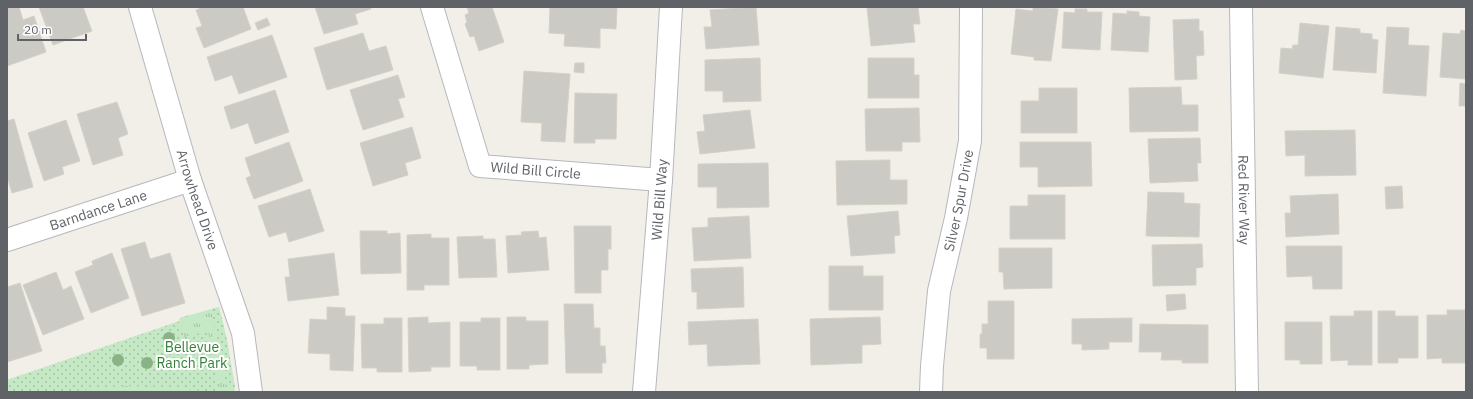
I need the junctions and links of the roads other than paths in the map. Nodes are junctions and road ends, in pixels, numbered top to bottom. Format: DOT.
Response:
graph roads {
  1 [pos="140,7"];
  2 [pos="432,7"];
  3 [pos="671,7"];
  4 [pos="971,7"];
  5 [pos="1241,7"];
  6 [pos="190,180"];
  7 [pos="661,180"];
  8 [pos="7,240"];
  9 [pos="250,392"];
  10 [pos="644,392"];
  11 [pos="931,392"];
  12 [pos="1247,392"];
  1 -- 6 [label="street, Arrowhead Drive"];
  2 -- 7 [label="street, Wild Bill Circle"];
  3 -- 7 [label="street, Wild Bill Way"];
  4 -- 11 [label="street, Silver Spur Drive"];
  5 -- 12 [label="street, Red River Way"];
  6 -- 8 [label="street, Barndance Lane"];
  6 -- 9 [label="street, Arrowhead Drive"];
  7 -- 10 [label="street, Wild Bill Way"];
}
